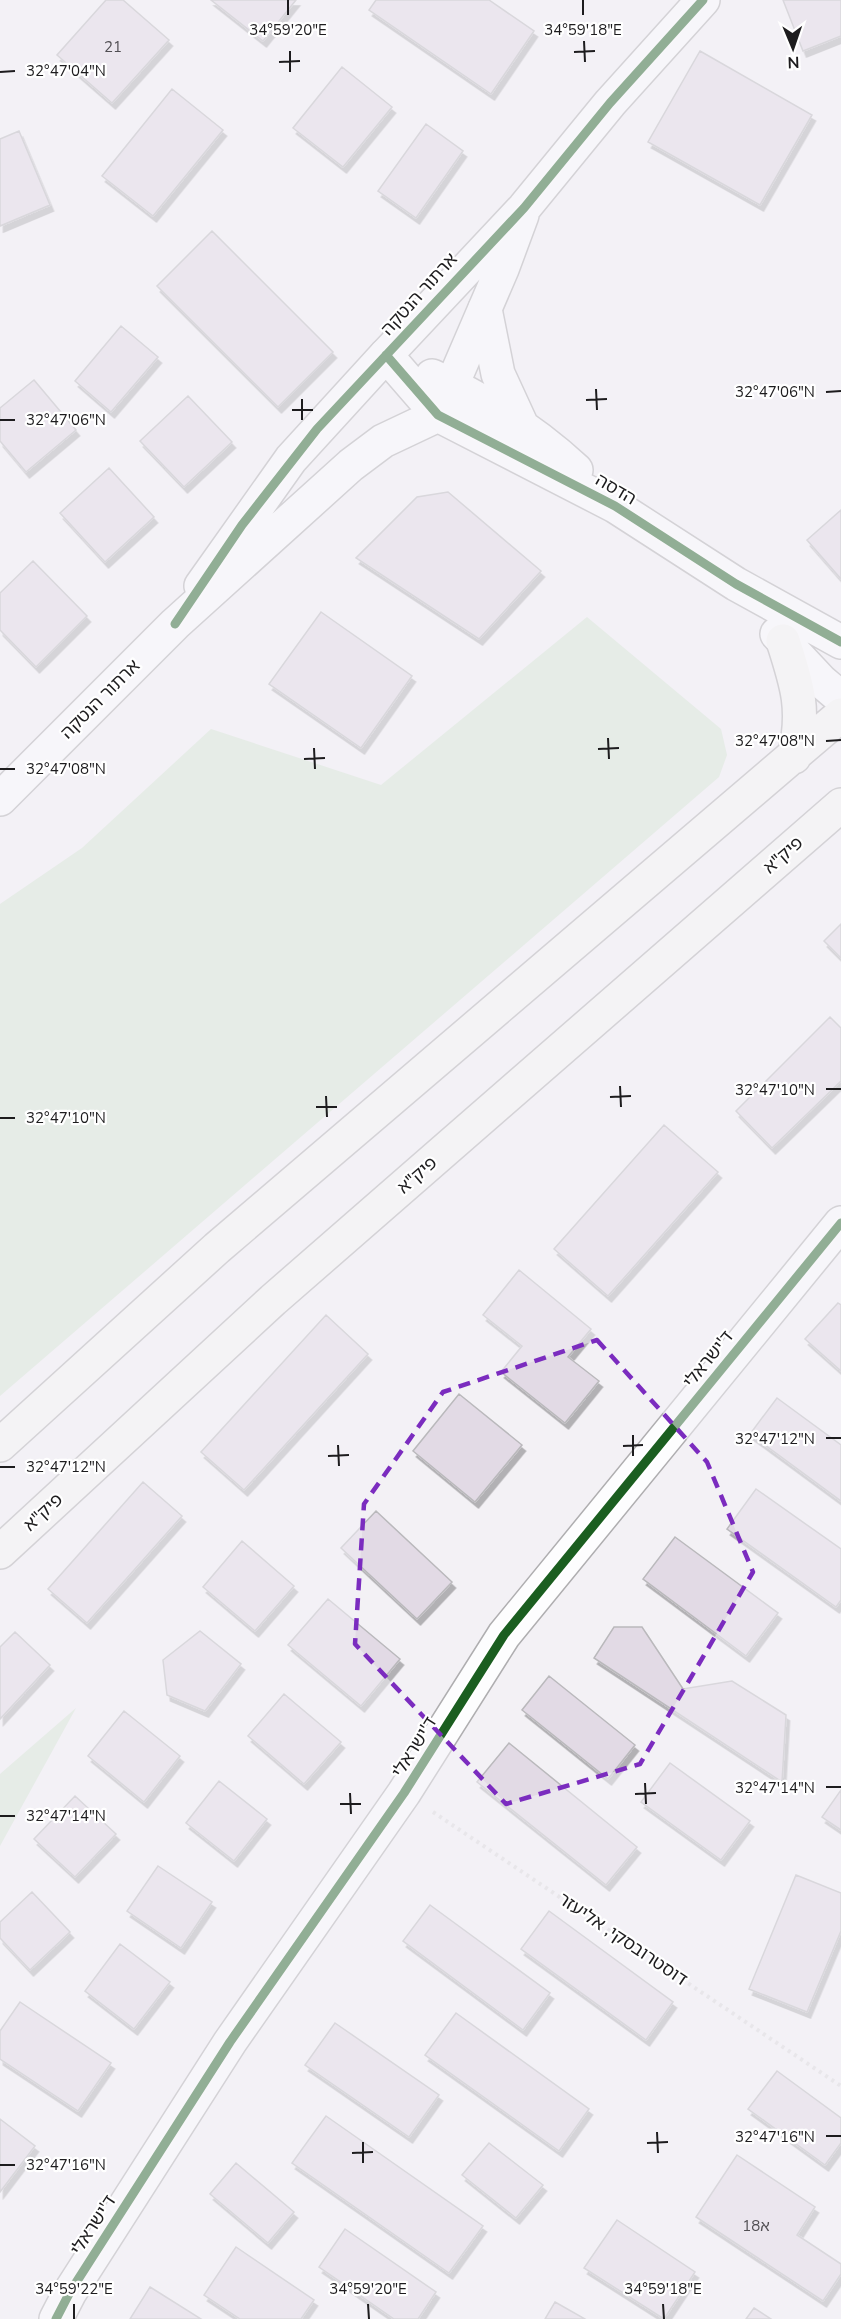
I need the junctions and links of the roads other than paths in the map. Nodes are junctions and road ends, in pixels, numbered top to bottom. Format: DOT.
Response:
graph roads {
  1 [pos="703,0"];
  2 [pos="524,208"];
  3 [pos="485,309"];
  4 [pos="386,355"];
  5 [pos="452,385"];
  6 [pos="438,415"];
  7 [pos="522,426"];
  8 [pos="615,506"];
  9 [pos="736,584"];
  10 [pos="175,624"];
  11 [pos="783,641"];
  12 [pos="841,642"];
  13 [pos="841,698"];
  14 [pos="841,715"];
  15 [pos="794,757"];
  16 [pos="0,799"];
  17 [pos="841,805"];
  18 [pos="841,1223"];
  19 [pos="0,1445"];
  20 [pos="0,1552"];
  21 [pos="56,2319"];
  1 -- 2 [label="street, ארתור הנטקה"];
  2 -- 3 [label="street, ארתור הנטקה"];
  2 -- 4 [label="street, ארתור הנטקה"];
  3 -- 5 [label="street, ארתור הנטקה"];
  3 -- 7 [label="street"];
  4 -- 5 [label="street, הדסה"];
  4 -- 6 [label="street, הדסה"];
  4 -- 10 [label="street, ארתור הנטקה"];
  5 -- 6 [label="street, ארתור הנטקה"];
  5 -- 7 [label="street, הדסה"];
  6 -- 8 [label="street, הדסה"];
  6 -- 10 [label="street, ארתור הנטקה"];
  7 -- 8 [label="street, הדסה"];
  8 -- 9 [label="street, הדסה"];
  9 -- 11 [label="street, הדסה"];
  9 -- 12 [label="street, הדסה"];
  10 -- 16 [label="street, ארתור הנטקה"];
  11 -- 13 [label="street, הדסה"];
  11 -- 15 [label="main road"];
  14 -- 15 [label="main road"];
  15 -- 19 [label="main road"];
  17 -- 20 [label="main road, פיק\"א"];
  18 -- 21 [label="street, ד'ישראלי"];
}
